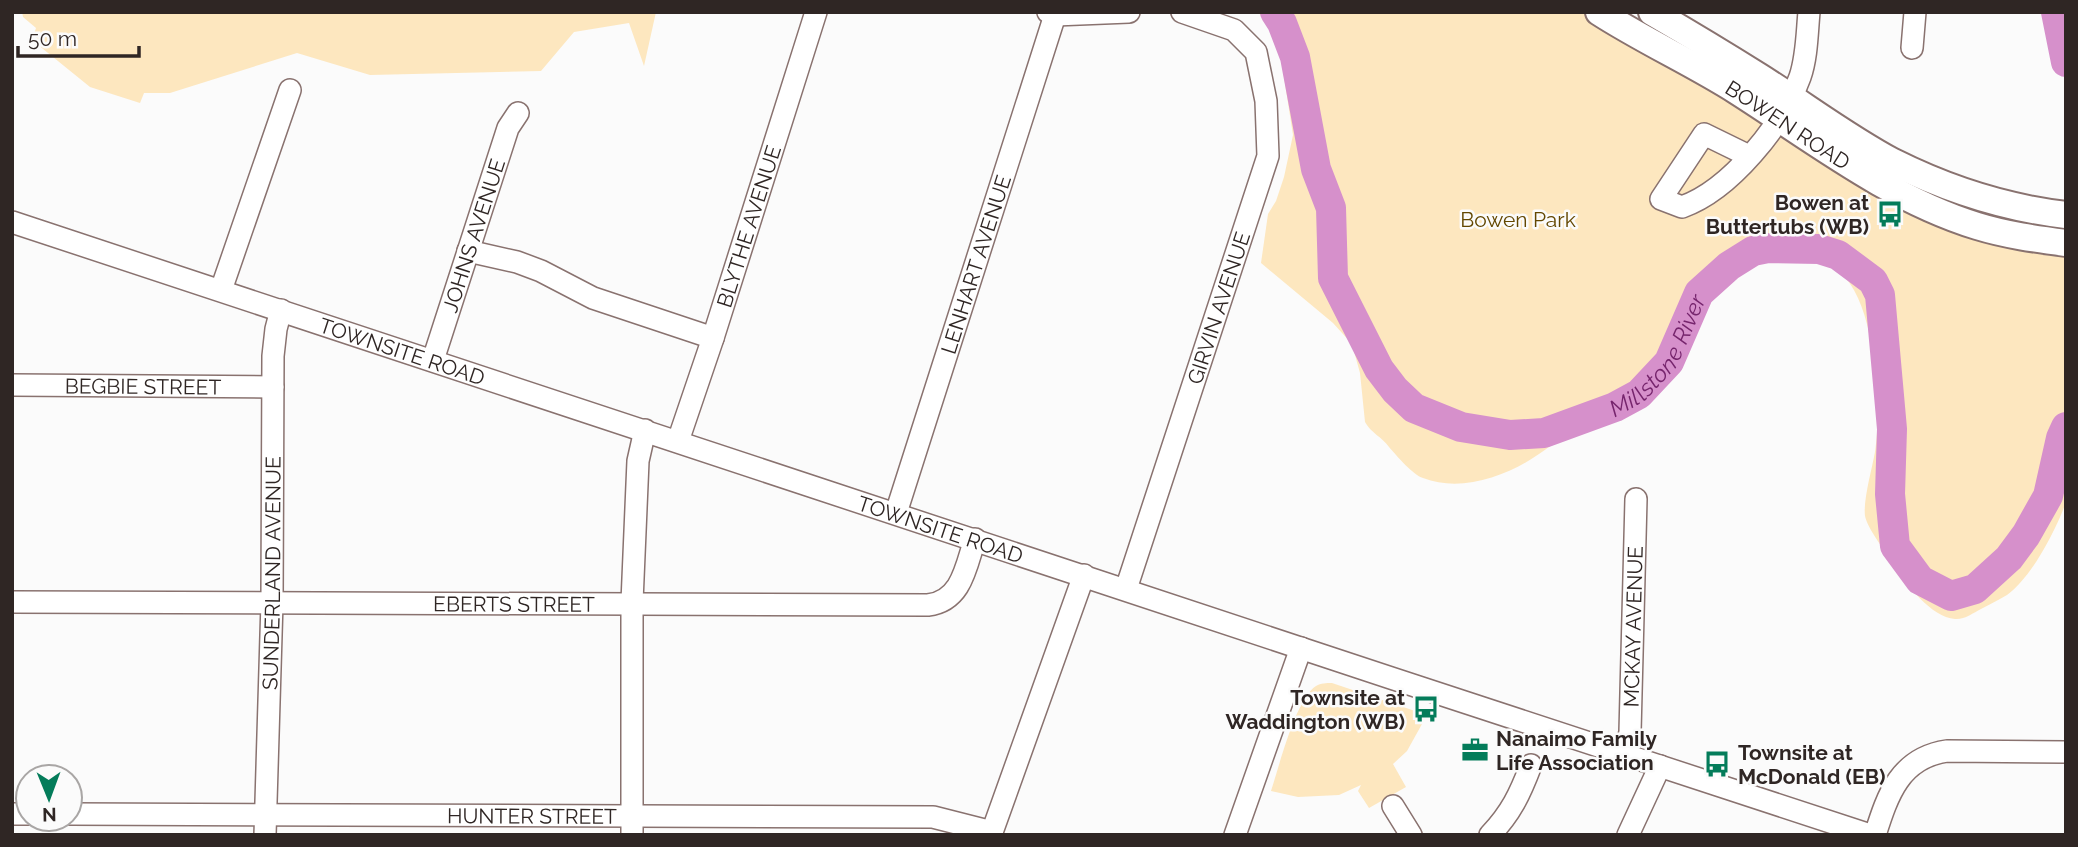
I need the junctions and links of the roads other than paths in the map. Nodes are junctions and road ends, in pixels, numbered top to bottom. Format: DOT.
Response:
graph roads {
  1 [pos="816,12"];
  2 [pos="1129,12"];
  3 [pos="1182,12"];
  4 [pos="1599,12"];
  5 [pos="1653,12"];
  6 [pos="1809,12"];
  7 [pos="1915,12"];
  8 [pos="1051,13"];
  9 [pos="1912,48"];
  10 [pos="290,90"];
  11 [pos="1785,108"];
  12 [pos="518,113"];
  13 [pos="1749,156"];
  14 [pos="2066,215"];
  15 [pos="12,222"];
  16 [pos="2066,243"];
  17 [pos="468,251"];
  18 [pos="221,290"];
  19 [pos="281,310"];
  20 [pos="713,338"];
  21 [pos="433,360"];
  22 [pos="12,385"];
  23 [pos="273,387"];
  24 [pos="645,430"];
  25 [pos="678,441"];
  26 [pos="1636,499"];
  27 [pos="896,513"];
  28 [pos="975,539"];
  29 [pos="1084,575"];
  30 [pos="1126,589"];
  31 [pos="12,601"];
  32 [pos="272,602"];
  33 [pos="632,602"];
  34 [pos="1301,648"];
  35 [pos="2066,752"];
  36 [pos="1625,754"];
  37 [pos="1531,765"];
  38 [pos="1660,766"];
  39 [pos="1393,806"];
  40 [pos="84,815"];
  41 [pos="265,825"];
  42 [pos="633,825"];
  43 [pos="992,833"];
  44 [pos="1235,835"];
  45 [pos="1411,835"];
  46 [pos="1490,835"];
  47 [pos="1628,835"];
  48 [pos="1873,835"];
  1 -- 20 [label="street, BLYTHE AVENUE"];
  2 -- 8 [label="street"];
  3 -- 30 [label="street, GIRVIN AVENUE"];
  4 -- 11 [label="main road, BOWEN ROAD"];
  5 -- 11 [label="main road, BOWEN ROAD"];
  6 -- 11 [label="street"];
  7 -- 9 [label="street"];
  8 -- 27 [label="street, LENHART AVENUE"];
  10 -- 18 [label="street"];
  11 -- 13 [label="street"];
  11 -- 14 [label="main road, BOWEN ROAD"];
  11 -- 16 [label="main road, BOWEN ROAD"];
  12 -- 17 [label="street, JOHNS AVENUE"];
  15 -- 18 [label="street, TOWNSITE ROAD"];
  17 -- 20 [label="street"];
  17 -- 21 [label="street, JOHNS AVENUE"];
  18 -- 19 [label="street, TOWNSITE ROAD"];
  19 -- 21 [label="street, TOWNSITE ROAD"];
  19 -- 23 [label="street, SUNDERLAND AVENUE"];
  20 -- 25 [label="street, BLYTHE AVENUE"];
  21 -- 24 [label="street, TOWNSITE ROAD"];
  22 -- 23 [label="street, BEGBIE STREET"];
  23 -- 32 [label="street, SUNDERLAND AVENUE"];
  24 -- 25 [label="street, TOWNSITE ROAD"];
  24 -- 33 [label="street"];
  25 -- 27 [label="street, TOWNSITE ROAD"];
  26 -- 36 [label="street, MCKAY AVENUE"];
  27 -- 28 [label="street, TOWNSITE ROAD"];
  28 -- 29 [label="street, TOWNSITE ROAD"];
  28 -- 33 [label="street, EBERTS STREET"];
  29 -- 30 [label="street, TOWNSITE ROAD"];
  29 -- 43 [label="street"];
  30 -- 34 [label="street, TOWNSITE ROAD"];
  31 -- 32 [label="street, EBERTS STREET"];
  32 -- 33 [label="street, EBERTS STREET"];
  32 -- 41 [label="street, SUNDERLAND AVENUE"];
  33 -- 42 [label="street"];
  34 -- 36 [label="street, TOWNSITE ROAD"];
  34 -- 44 [label="street"];
  35 -- 48 [label="street"];
  36 -- 38 [label="street, TOWNSITE ROAD"];
  37 -- 46 [label="street"];
  38 -- 47 [label="street"];
  38 -- 48 [label="street, TOWNSITE ROAD"];
  39 -- 45 [label="street"];
  40 -- 41 [label="street, HUNTER STREET"];
  41 -- 42 [label="street, HUNTER STREET"];
  42 -- 43 [label="street, HUNTER STREET"];
}
